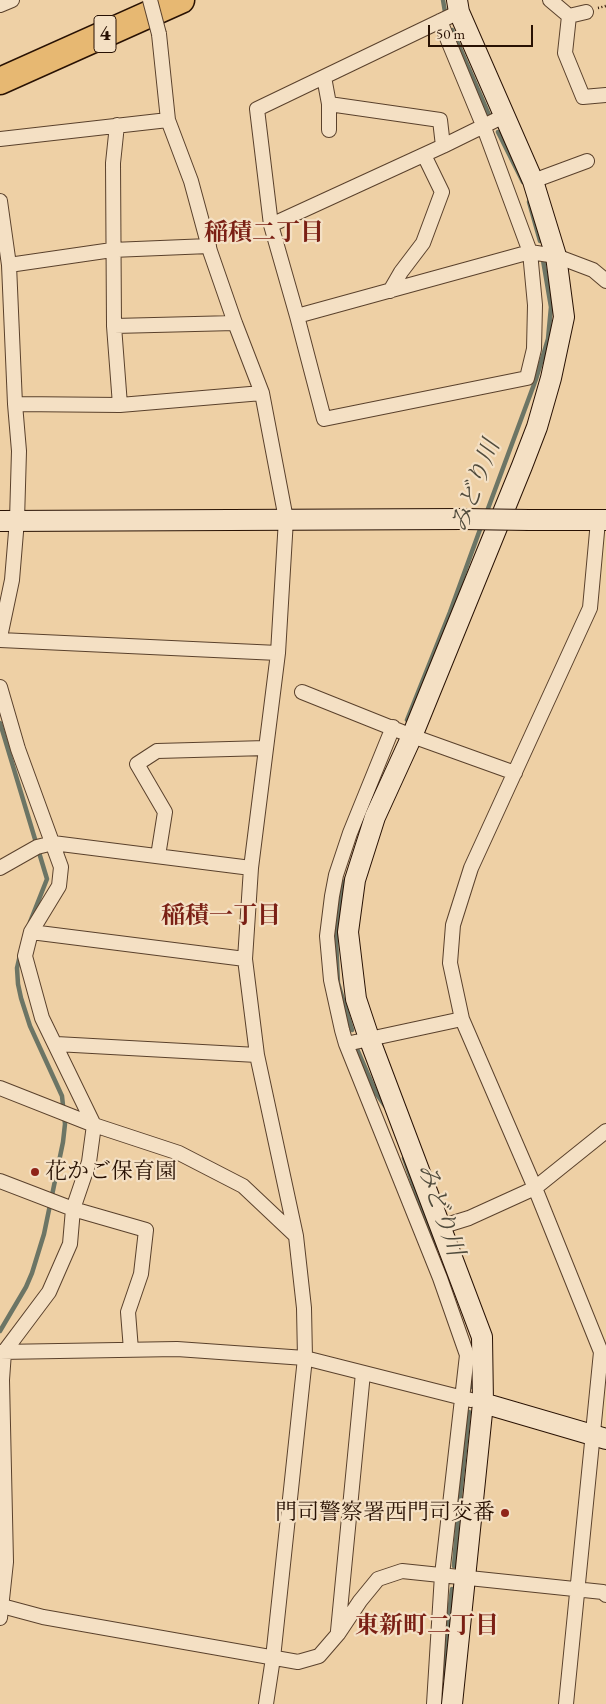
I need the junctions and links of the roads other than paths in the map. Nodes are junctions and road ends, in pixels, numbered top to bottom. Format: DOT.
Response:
graph roads {
  1 [pos="12,0"];
  2 [pos="139,0"];
  3 [pos="150,0"];
  4 [pos="181,0"];
  5 [pos="550,0"];
  6 [pos="0,5"];
  7 [pos="458,6"];
  8 [pos="586,12"];
  9 [pos="569,16"];
  10 [pos="440,22"];
  11 [pos="17,61"];
  12 [pos="324,77"];
  13 [pos="0,81"];
  14 [pos="606,95"];
  15 [pos="330,104"];
  16 [pos="504,116"];
  17 [pos="168,120"];
  18 [pos="483,125"];
  19 [pos="116,126"];
  20 [pos="329,130"];
  21 [pos="0,138"];
  22 [pos="443,146"];
  23 [pos="424,155"];
  24 [pos="587,161"];
  25 [pos="532,181"];
  26 [pos="0,201"];
  27 [pos="271,225"];
  28 [pos="209,246"];
  29 [pos="112,250"];
  30 [pos="530,252"];
  31 [pos="556,256"];
  32 [pos="9,265"];
  33 [pos="606,281"];
  34 [pos="390,291"];
  35 [pos="297,316"];
  36 [pos="235,322"];
  37 [pos="114,326"];
  38 [pos="262,394"];
  39 [pos="15,404"];
  40 [pos="120,405"];
  41 [pos="286,519"];
  42 [pos="9,520"];
  43 [pos="602,520"];
  44 [pos="0,639"];
  45 [pos="278,653"];
  46 [pos="0,687"];
  47 [pos="302,692"];
  48 [pos="393,727"];
  49 [pos="412,736"];
  50 [pos="266,748"];
  51 [pos="515,773"];
  52 [pos="53,843"];
  53 [pos="158,856"];
  54 [pos="0,868"];
  55 [pos="251,868"];
  56 [pos="32,932"];
  57 [pos="245,959"];
  58 [pos="462,1019"];
  59 [pos="369,1038"];
  60 [pos="56,1044"];
  61 [pos="346,1044"];
  62 [pos="257,1055"];
  63 [pos="0,1088"];
  64 [pos="94,1126"];
  65 [pos="606,1131"];
  66 [pos="0,1181"];
  67 [pos="535,1188"];
  68 [pos="73,1209"];
  69 [pos="440,1227"];
  70 [pos="296,1236"];
  71 [pos="131,1350"];
  72 [pos="2,1352"];
  73 [pos="305,1358"];
  74 [pos="363,1373"];
  75 [pos="463,1398"];
  76 [pos="484,1403"];
  77 [pos="600,1438"];
  78 [pos="442,1575"];
  79 [pos="465,1579"];
  80 [pos="576,1590"];
  81 [pos="606,1595"];
  82 [pos="1,1609"];
  83 [pos="338,1634"];
  84 [pos="273,1658"];
  85 [pos="266,1704"];
  86 [pos="434,1704"];
  87 [pos="452,1704"];
  88 [pos="566,1704"];
  1 -- 6 [label="street"];
  2 -- 11 [label="highway, 4"];
  3 -- 17 [label="street, bridge"];
  4 -- 11 [label="highway, 4"];
  5 -- 9 [label="street"];
  7 -- 10 [label="street"];
  7 -- 16 [label="street"];
  8 -- 9 [label="street"];
  9 -- 14 [label="street"];
  10 -- 12 [label="street"];
  10 -- 18 [label="street"];
  11 -- 13 [label="highway, 4"];
  12 -- 15 [label="street"];
  12 -- 27 [label="street"];
  15 -- 20 [label="street"];
  15 -- 22 [label="street"];
  16 -- 18 [label="street"];
  16 -- 25 [label="street"];
  17 -- 19 [label="street"];
  17 -- 28 [label="street"];
  18 -- 22 [label="street"];
  18 -- 30 [label="street"];
  19 -- 21 [label="street"];
  19 -- 29 [label="street"];
  22 -- 23 [label="street"];
  23 -- 27 [label="street"];
  23 -- 34 [label="street"];
  24 -- 25 [label="street"];
  25 -- 31 [label="street"];
  26 -- 32 [label="street"];
  27 -- 35 [label="street"];
  28 -- 29 [label="street"];
  28 -- 36 [label="street"];
  29 -- 32 [label="street"];
  29 -- 37 [label="street"];
  30 -- 31 [label="street"];
  30 -- 34 [label="street"];
  30 -- 35 [label="street"];
  31 -- 33 [label="street"];
  31 -- 49 [label="street"];
  32 -- 39 [label="street"];
  34 -- 35 [label="street"];
  36 -- 37 [label="street"];
  36 -- 38 [label="street"];
  37 -- 40 [label="street"];
  38 -- 40 [label="street"];
  38 -- 41 [label="street"];
  39 -- 40 [label="street"];
  39 -- 42 [label="street"];
  41 -- 42 [label="street"];
  41 -- 43 [label="street, bridge"];
  41 -- 45 [label="street"];
  42 -- 44 [label="street"];
  43 -- 51 [label="street"];
  44 -- 45 [label="street"];
  45 -- 50 [label="street"];
  46 -- 52 [label="street"];
  47 -- 48 [label="street"];
  48 -- 49 [label="street"];
  48 -- 61 [label="street"];
  49 -- 51 [label="street"];
  49 -- 59 [label="street"];
  50 -- 53 [label="street"];
  50 -- 55 [label="street"];
  51 -- 58 [label="street"];
  52 -- 53 [label="street"];
  52 -- 54 [label="street"];
  52 -- 56 [label="street"];
  53 -- 55 [label="street"];
  55 -- 57 [label="street"];
  56 -- 57 [label="street"];
  56 -- 60 [label="street"];
  57 -- 62 [label="street"];
  58 -- 59 [label="street"];
  58 -- 67 [label="street"];
  59 -- 61 [label="street"];
  59 -- 69 [label="street"];
  60 -- 62 [label="street"];
  60 -- 64 [label="street"];
  61 -- 75 [label="street"];
  62 -- 70 [label="street"];
  63 -- 64 [label="street"];
  64 -- 68 [label="street"];
  64 -- 70 [label="street"];
  65 -- 67 [label="street"];
  66 -- 68 [label="street"];
  67 -- 69 [label="street"];
  67 -- 77 [label="street"];
  68 -- 71 [label="street"];
  68 -- 72 [label="street"];
  69 -- 76 [label="street"];
  70 -- 73 [label="street"];
  71 -- 72 [label="street"];
  71 -- 73 [label="street"];
  72 -- 82 [label="street"];
  73 -- 74 [label="street"];
  73 -- 84 [label="street"];
  74 -- 75 [label="street"];
  74 -- 83 [label="street"];
  75 -- 76 [label="street"];
  75 -- 78 [label="street"];
  76 -- 77 [label="street"];
  76 -- 79 [label="street"];
  77 -- 80 [label="street"];
  78 -- 79 [label="street"];
  78 -- 83 [label="street"];
  78 -- 86 [label="street"];
  79 -- 80 [label="street"];
  79 -- 87 [label="street"];
  80 -- 81 [label="street"];
  80 -- 88 [label="street"];
  82 -- 84 [label="street"];
  83 -- 84 [label="street"];
  84 -- 85 [label="street"];
}
